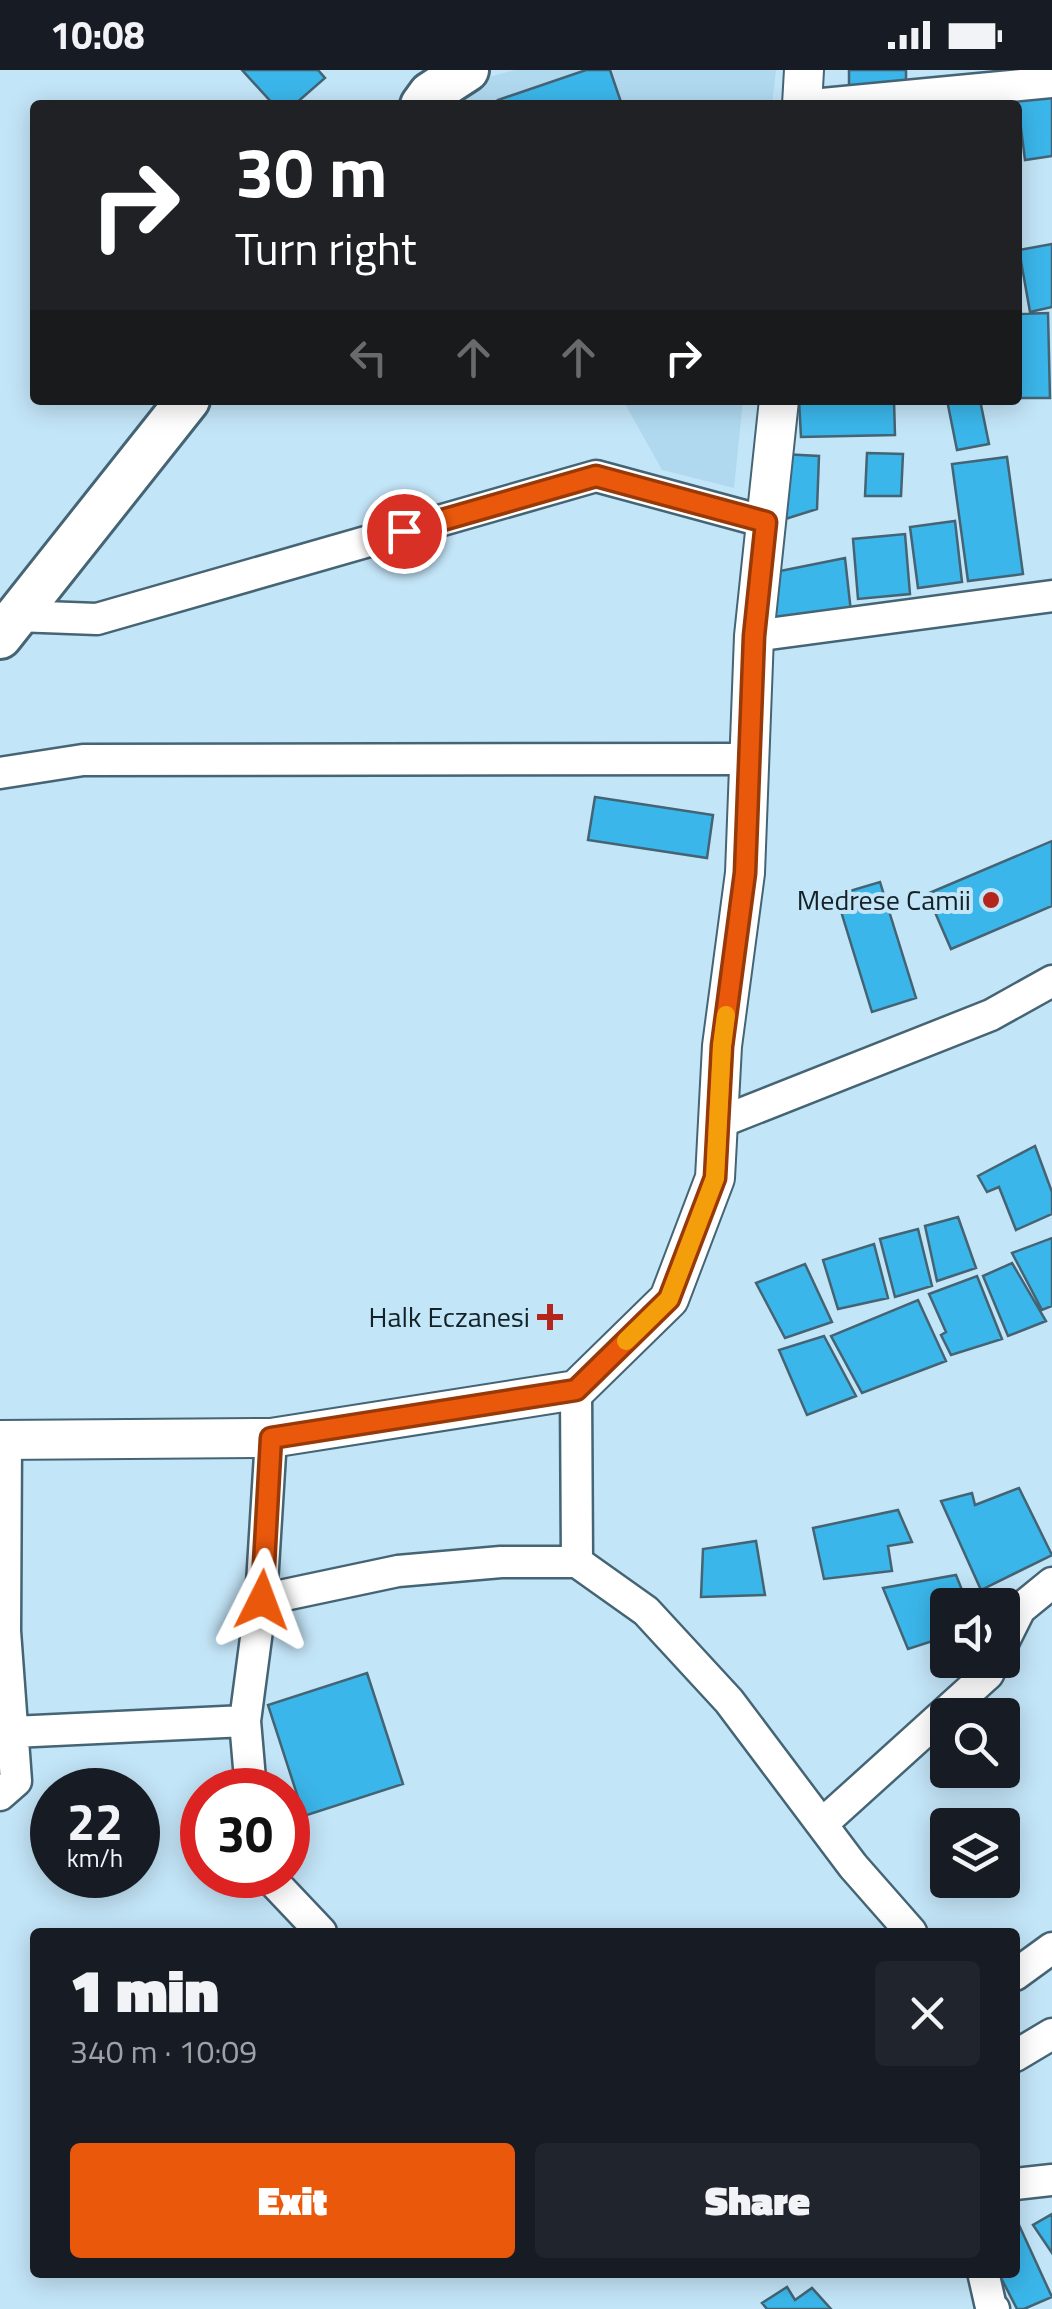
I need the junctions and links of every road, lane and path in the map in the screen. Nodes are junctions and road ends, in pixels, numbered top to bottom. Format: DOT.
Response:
graph roads {
  1 [pos="468,70"];
  2 [pos="804,70"];
  3 [pos="1052,82"];
  4 [pos="426,100"];
  5 [pos="802,100"];
  6 [pos="864,100"];
  7 [pos="184,405"];
  8 [pos="778,405"];
  9 [pos="766,522"];
  10 [pos="1052,596"];
  11 [pos="8,626"];
  12 [pos="754,636"];
  13 [pos="750,758"];
  14 [pos="0,773"];
  15 [pos="1052,981"];
  16 [pos="718,1122"];
  17 [pos="576,1390"];
  18 [pos="271,1438"];
  19 [pos="3,1440"];
  20 [pos="577,1562"];
  21 [pos="1052,1584"];
  22 [pos="262,1600"];
  23 [pos="1020,1609"];
  24 [pos="984,1678"];
  25 [pos="245,1721"];
  26 [pos="13,1732"];
  27 [pos="249,1768"];
  28 [pos="0,1795"];
  29 [pos="822,1824"];
  30 [pos="288,1898"];
  31 [pos="317,1928"];
  32 [pos="907,1928"];
  33 [pos="1052,1948"];
  34 [pos="1020,1971"];
  35 [pos="1052,2034"];
  36 [pos="1020,2053"];
  37 [pos="1052,2180"];
  38 [pos="1020,2183"];
  39 [pos="984,2278"];
  40 [pos="991,2308"];
  1 -- 4 [label="main road"];
  2 -- 5 [label="street"];
  3 -- 6 [label="street"];
  7 -- 11 [label="main road"];
  8 -- 9 [label="street"];
  9 -- 11 [label="street"];
  9 -- 12 [label="street"];
  10 -- 12 [label="street"];
  12 -- 13 [label="street"];
  13 -- 14 [label="street"];
  13 -- 16 [label="street"];
  15 -- 16 [label="street"];
  16 -- 17 [label="street"];
  17 -- 18 [label="street"];
  17 -- 20 [label="street"];
  18 -- 19 [label="street"];
  18 -- 22 [label="street"];
  19 -- 26 [label="street"];
  20 -- 22 [label="street"];
  20 -- 29 [label="street"];
  21 -- 23 [label="street"];
  22 -- 25 [label="street"];
  24 -- 29 [label="street"];
  25 -- 26 [label="street"];
  25 -- 27 [label="street"];
  26 -- 28 [label="street"];
  29 -- 32 [label="street"];
  30 -- 31 [label="street"];
  33 -- 34 [label="street"];
  35 -- 36 [label="street"];
  37 -- 38 [label="street"];
  39 -- 40 [label="street"];
}
